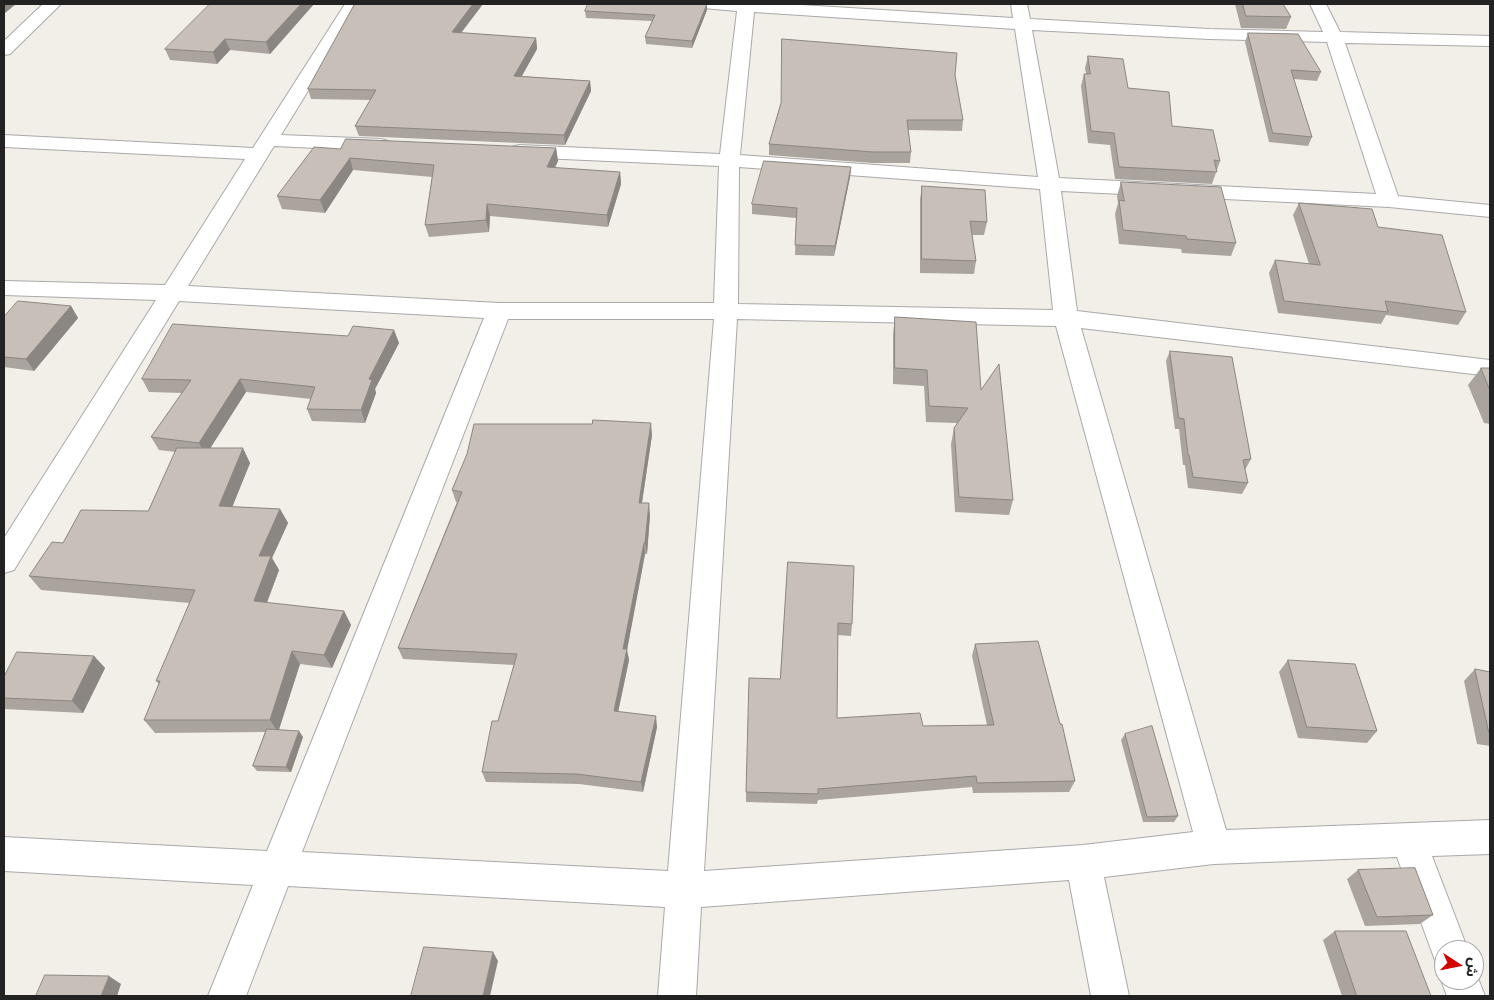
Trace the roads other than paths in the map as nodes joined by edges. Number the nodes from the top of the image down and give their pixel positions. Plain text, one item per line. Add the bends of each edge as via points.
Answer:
1 (53, 4) edge
2 (353, 4) edge
3 (709, 4) edge
4 (1318, 4) edge
5 (746, 5) edge
6 (1021, 14) edge
7 (1334, 38) junction
8 (1490, 41) edge
9 (4, 50) edge
10 (4, 141) edge
11 (405, 146) edge
12 (263, 147) junction
13 (503, 150) edge
14 (729, 160) junction
15 (1050, 184) junction
16 (1389, 201) junction
17 (1490, 210) edge
18 (4, 288) edge
19 (172, 293) junction
20 (498, 311) junction
21 (726, 311) junction
22 (1066, 318) junction
23 (1490, 368) edge
24 (4, 562) edge
25 (1490, 837) edge
26 (1409, 842) junction
27 (1214, 847) junction
28 (4, 854) edge
29 (1083, 862) junction
30 (277, 868) junction
31 (683, 890) junction
32 (1445, 940) edge
33 (227, 996) edge
34 (677, 996) edge
35 (1110, 996) edge

1 - 9 street
2 - 12 street
3 - 5 street
4 - 7 street
5 - 6 street
5 - 14 street
6 - 7 street via 1209,34
6 - 15 street
7 - 8 street
7 - 16 street
10 - 12 street
11 - 12 street
12 - 19 street
13 - 14 street
14 - 15 street
14 - 21 street
15 - 16 street
15 - 22 street
16 - 17 street
18 - 19 street
19 - 20 street
19 - 24 street
20 - 21 street
20 - 30 street
21 - 22 street
21 - 31 street
22 - 23 street
22 - 27 street
25 - 26 street
26 - 27 street
26 - 32 street
27 - 29 street
28 - 30 street
29 - 31 street
29 - 35 street
30 - 31 street
30 - 33 street
31 - 34 street

